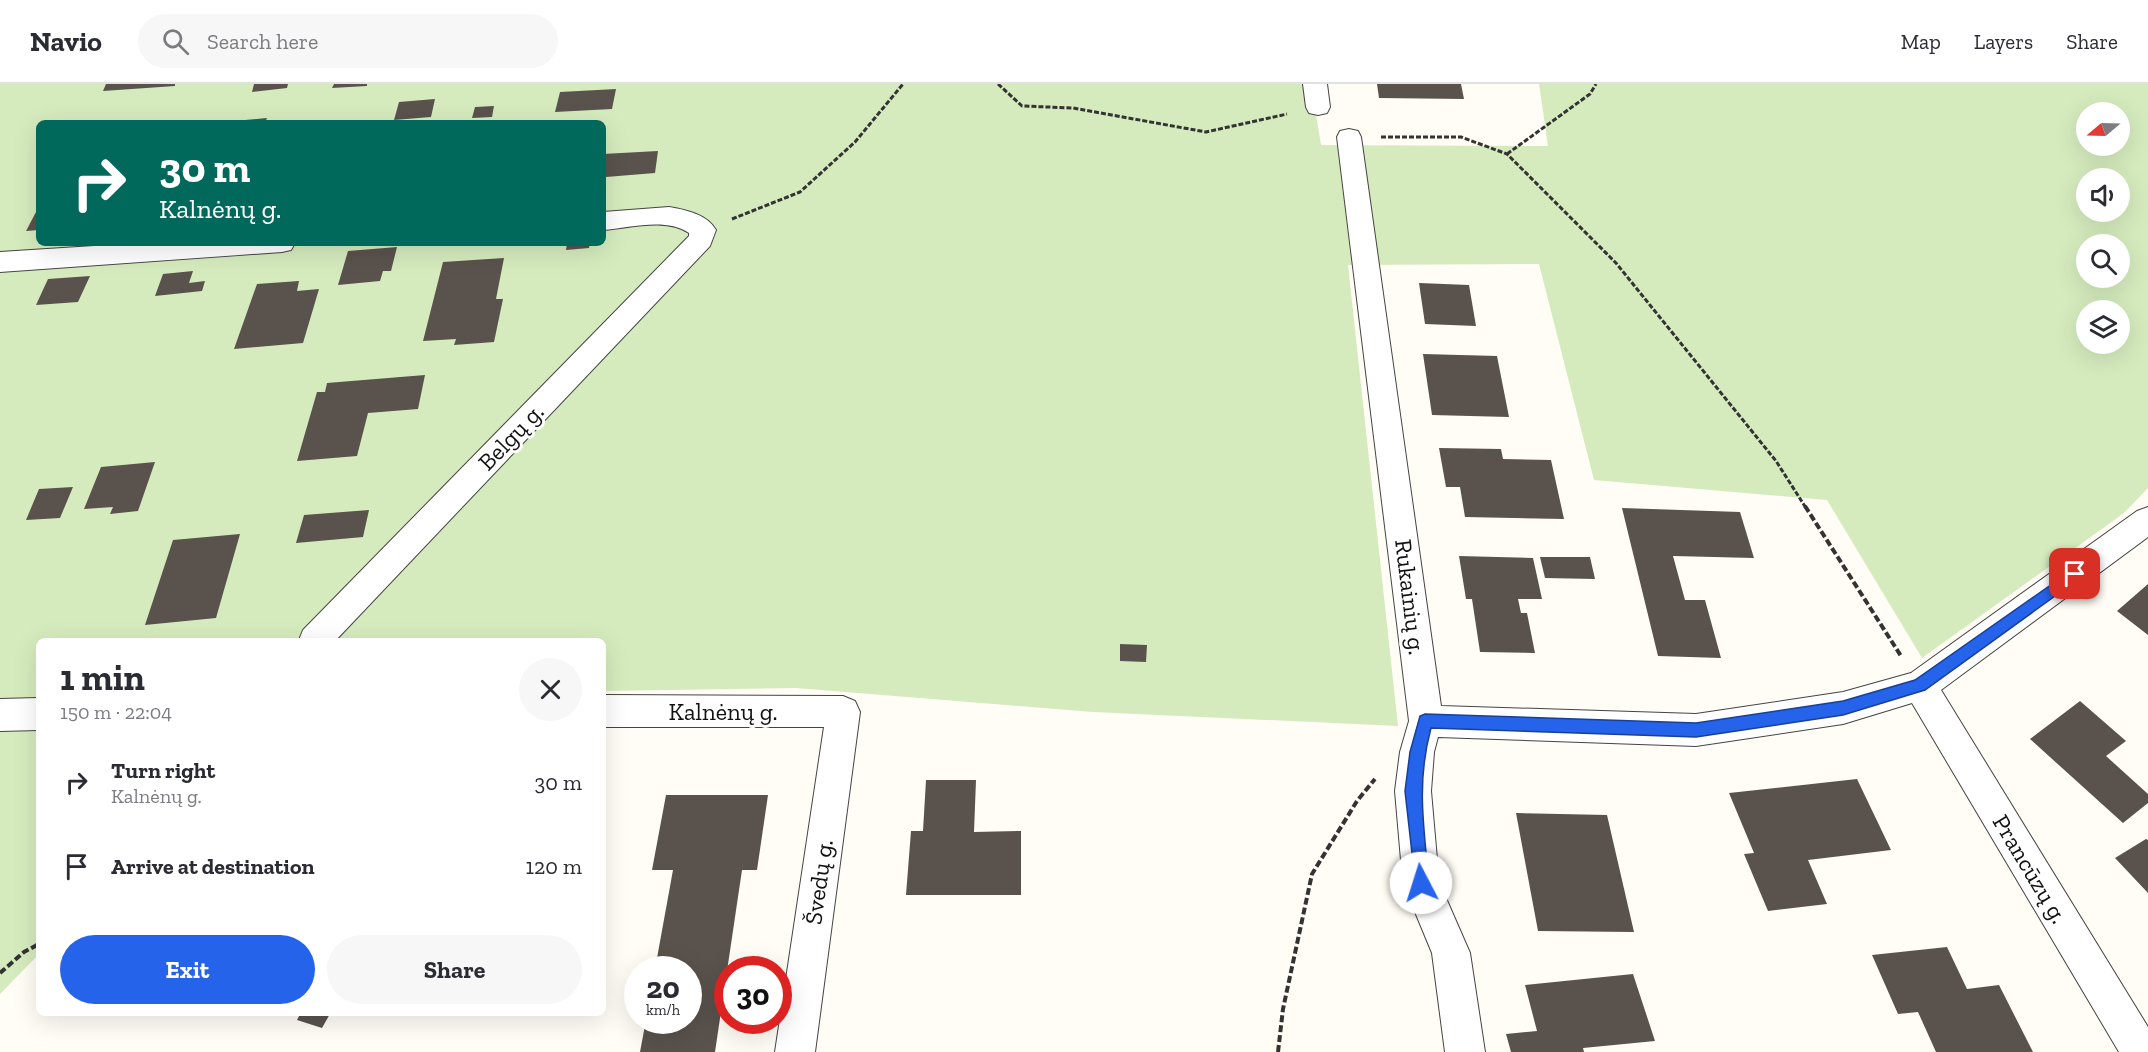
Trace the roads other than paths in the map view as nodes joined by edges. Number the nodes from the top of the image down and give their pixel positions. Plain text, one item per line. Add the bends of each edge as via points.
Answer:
1 (1349, 137) road end
2 (606, 221) edge
3 (237, 246) edge
4 (0, 262) edge
5 (2148, 520) edge
6 (317, 638) edge
7 (1920, 686) junction
8 (606, 711) edge
9 (843, 712) joint
10 (36, 714) edge
11 (0, 715) edge
12 (1425, 721) junction
13 (795, 1052) edge
14 (1465, 1052) edge
15 (2141, 1052) edge

1 - 12 street, Rukainių g.
2 - 6 street, Belgų g. via 671,216 697,223 703,230 693,248
3 - 4 street
5 - 7 street
7 - 12 street via 1843,708 1696,730
7 - 15 street, Prancūzų g.
8 - 9 street, Kalnėnų g.
9 - 13 street, Švedų g.
10 - 11 street
12 - 14 street, Rukainių g. via 1413,791 1421,883 1451,954

